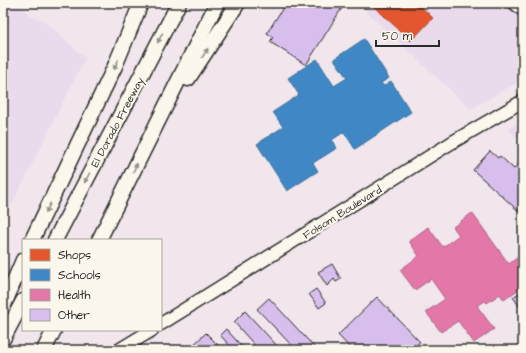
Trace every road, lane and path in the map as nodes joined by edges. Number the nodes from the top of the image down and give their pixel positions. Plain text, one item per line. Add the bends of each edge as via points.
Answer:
1 (142, 3) edge
2 (179, 3) edge
3 (217, 3) edge
4 (238, 3) edge
5 (512, 3) edge
6 (523, 12) edge
7 (523, 101) edge
8 (153, 133) junction
9 (32, 239) edge
10 (56, 239) edge
11 (100, 239) edge
12 (22, 262) edge
13 (22, 303) edge
14 (3, 307) edge
15 (162, 323) edge
16 (54, 331) edge
17 (150, 331) edge
18 (3, 339) edge
19 (44, 350) edge
20 (119, 350) edge

1 -> 9 highway via 115,66
2 -> 10 highway, El Dorado Freeway
3 - 8 highway
8 -> 4 highway
5 - 6 street
7 - 15 main road, Folsom Boulevard via 451,143
11 -> 8 highway
12 - 14 highway
13 - 18 highway
16 - 19 highway
17 - 20 main road

